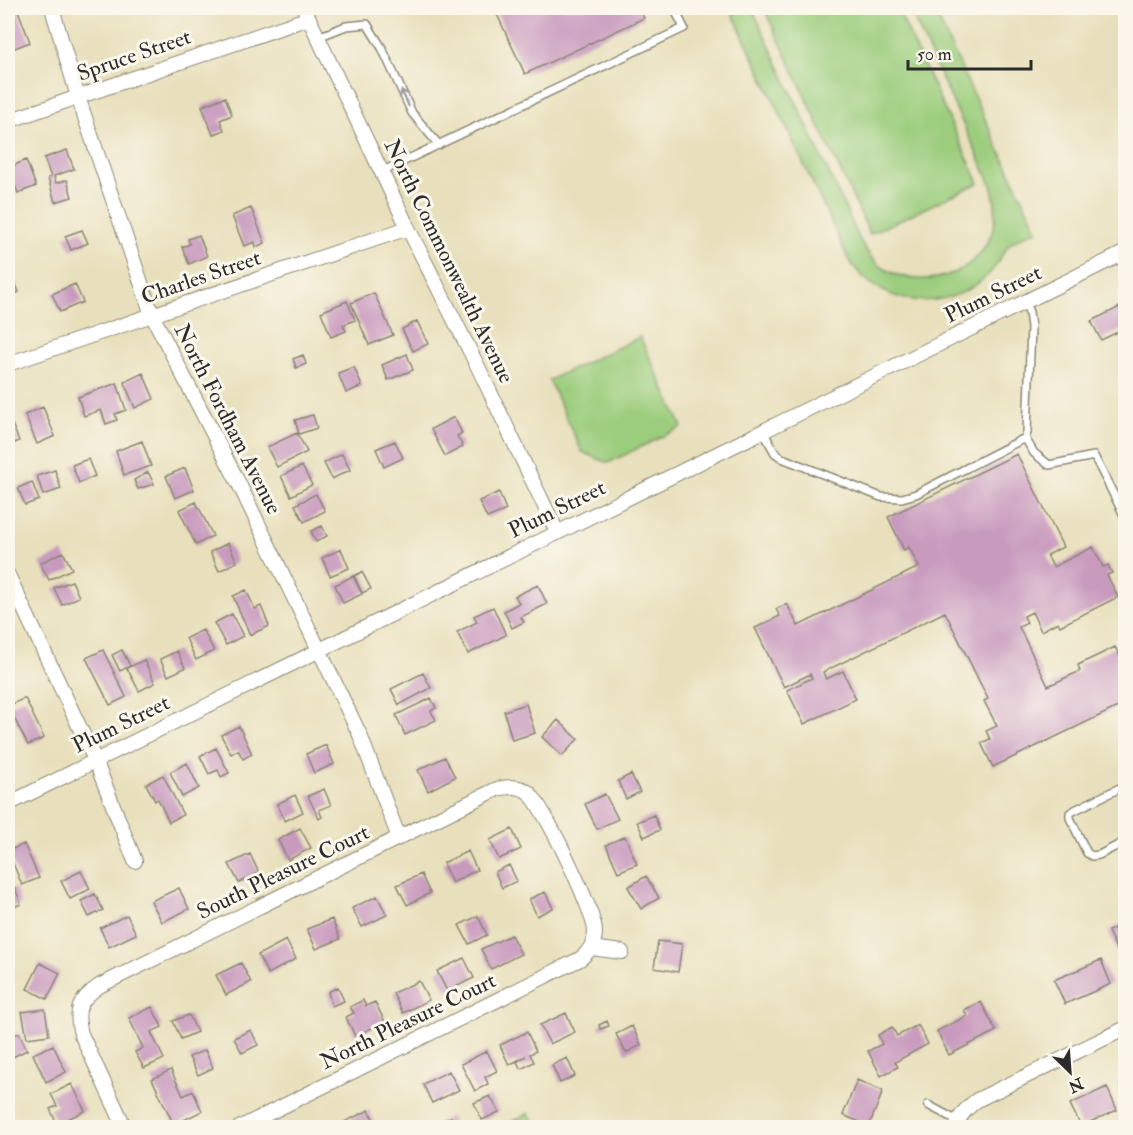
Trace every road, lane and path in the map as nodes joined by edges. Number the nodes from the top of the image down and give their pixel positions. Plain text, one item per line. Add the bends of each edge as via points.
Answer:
1 (52, 8) edge
2 (674, 8) edge
3 (306, 13) edge
4 (318, 37) junction
5 (78, 97) junction
6 (8, 121) edge
7 (439, 145) junction
8 (381, 172) junction
9 (408, 228) junction
10 (1125, 252) edge
11 (1025, 302) junction
12 (152, 315) junction
13 (8, 364) edge
14 (763, 431) junction
15 (1025, 438) junction
16 (1125, 519) edge
17 (557, 532) junction
18 (8, 575) edge
19 (319, 650) junction
20 (95, 760) junction
21 (1123, 786) edge
22 (1125, 796) edge
23 (8, 804) edge
24 (399, 838) junction
25 (1125, 841) edge
26 (135, 861) dead end
27 (591, 948) junction
28 (622, 952) dead end
29 (1125, 1028) edge
30 (928, 1105) dead end
31 (957, 1124) edge
32 (125, 1128) edge
33 (239, 1128) edge

1 - 5 street, North Fordham Avenue
2 - 7 lane via 684,28
3 - 4 street, North Commonwealth Avenue
3 - 5 street, Spruce Street
7 -> 4 lane via 412,113 368,24 346,26
4 - 8 street, North Commonwealth Avenue
5 - 6 street, Spruce Street
5 - 12 street, North Fordham Avenue
7 - 8 lane
8 - 9 street, North Commonwealth Avenue
9 - 12 street, Charles Street
9 - 17 street, North Commonwealth Avenue
10 - 11 street, Plum Street
11 - 14 street, Plum Street
11 - 15 lane via 1031,327
12 - 13 street, Charles Street
12 - 19 street, North Fordham Avenue
14 - 15 lane via 782,458 881,497 902,498
14 - 17 street, Plum Street
15 - 16 lane via 1049,465 1094,456
17 - 19 street, Plum Street
18 - 20 street
19 - 20 street, Plum Street
19 - 24 street, North Fordham Avenue via 360,735
20 - 23 street, Plum Street
20 - 26 street
21 - 22 lane
21 - 25 lane via 1070,813 1070,818 1092,856
24 - 27 street, South Pleasure Court via 497,789 506,787 529,793 590,910 595,934
24 - 32 street, South Pleasure Court via 87,995 77,1020 81,1035
27 - 28 street
27 - 33 street, North Pleasure Court via 580,959
29 - 31 street via 977,1100 966,1108
30 - 31 lane

